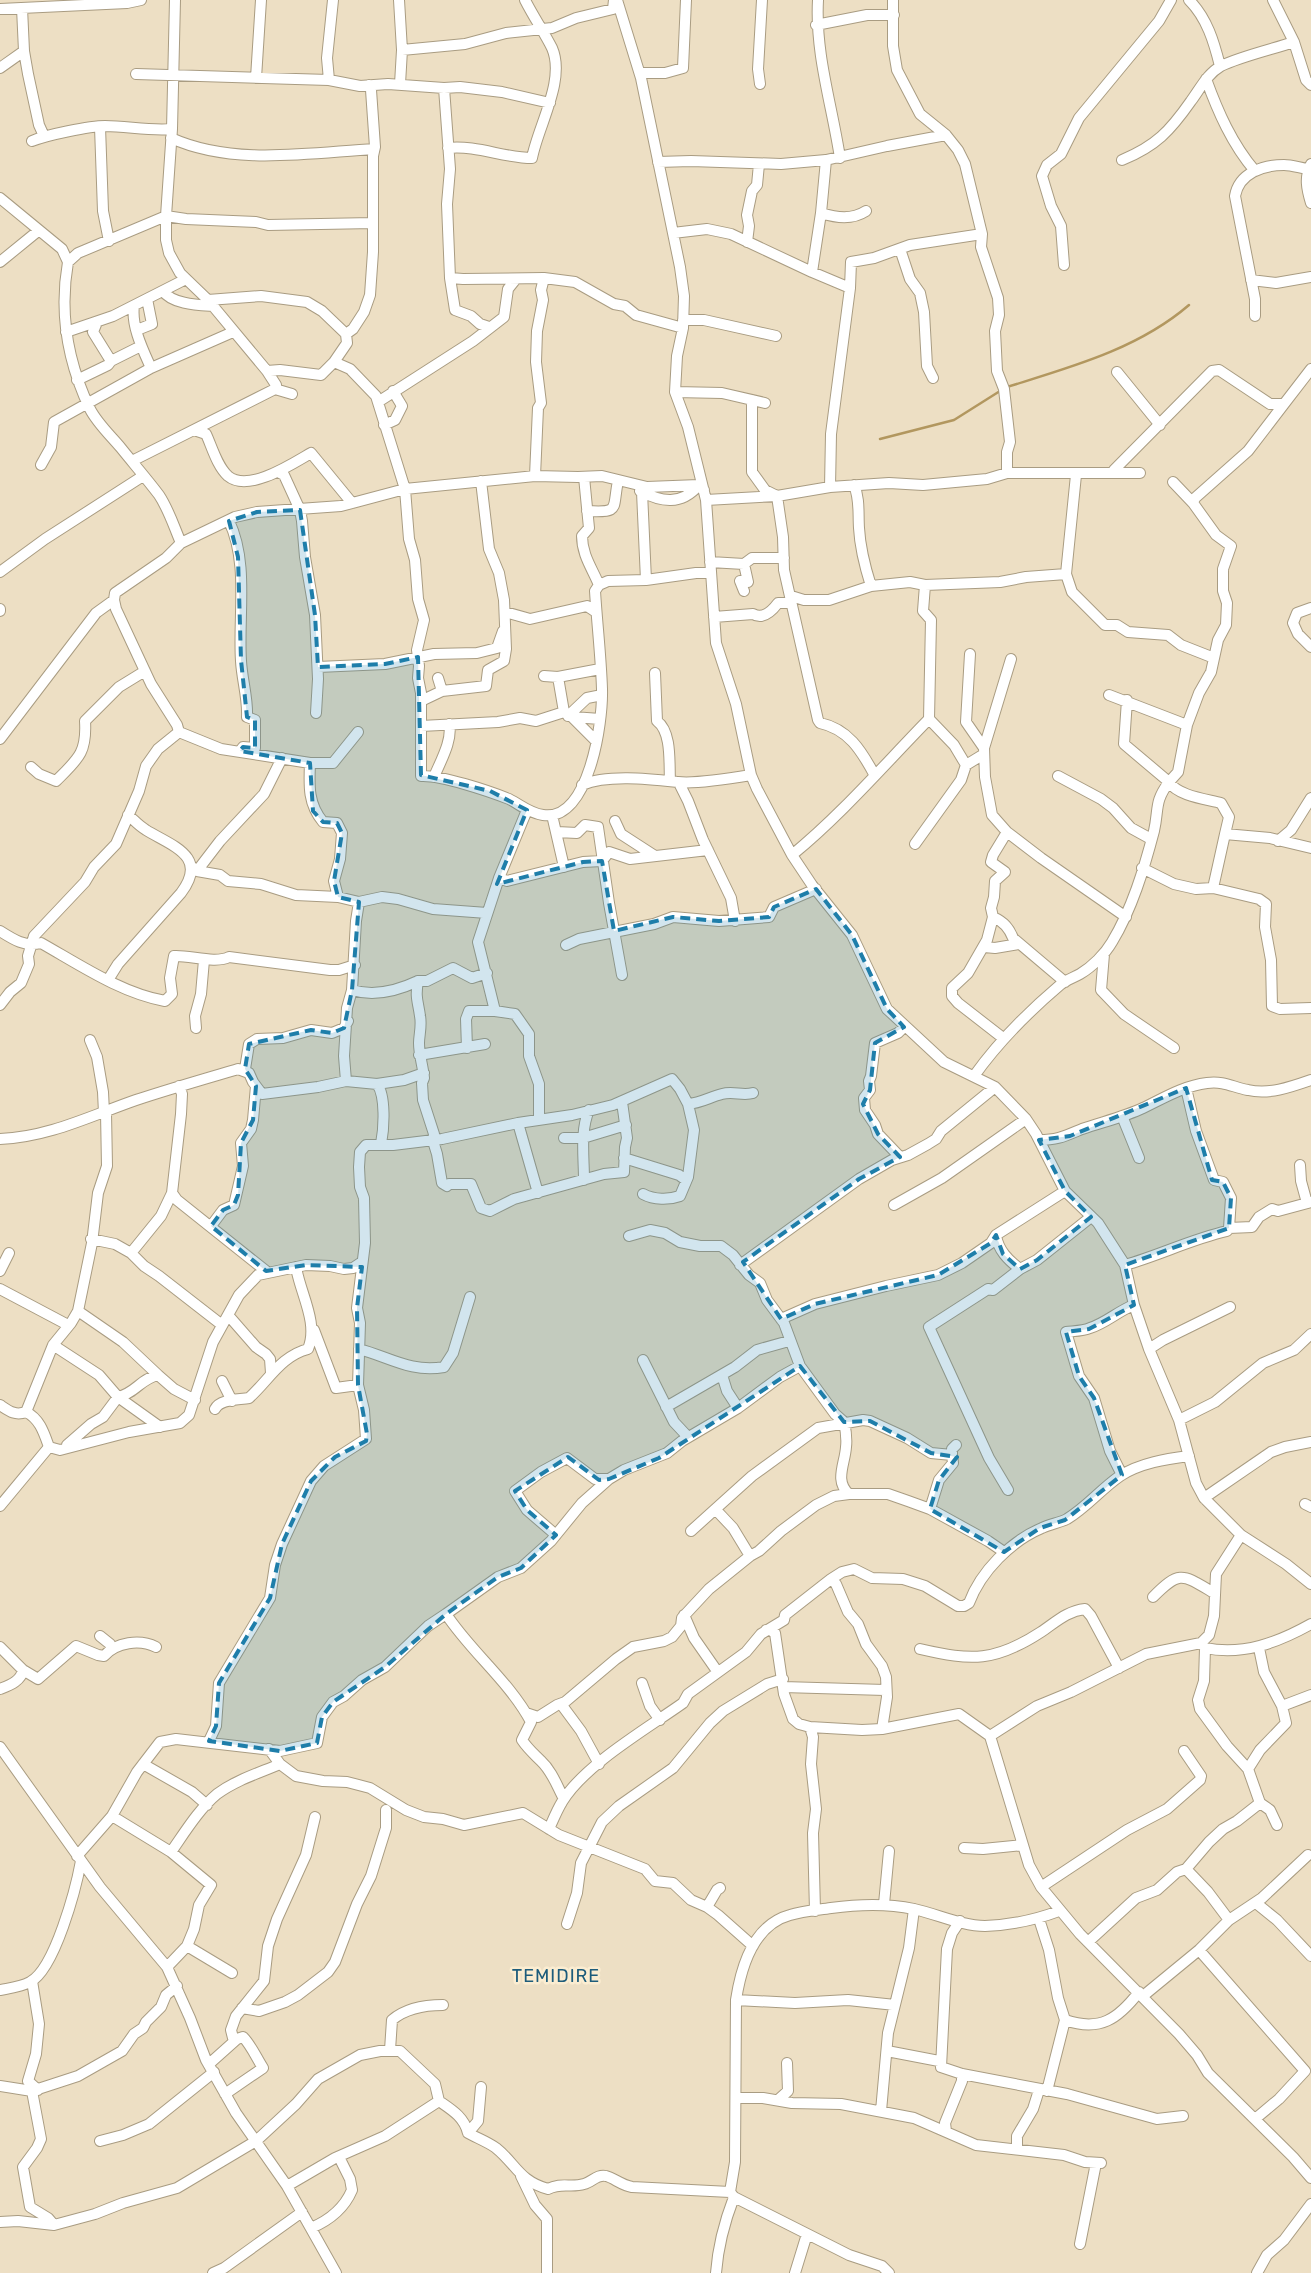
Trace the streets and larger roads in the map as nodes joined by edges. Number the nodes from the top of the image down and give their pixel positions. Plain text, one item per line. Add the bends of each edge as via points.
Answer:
1 (141, 0) edge
2 (175, 0) edge
3 (261, 0) edge
4 (333, 0) edge
5 (399, 0) edge
6 (525, 0) edge
7 (615, 0) edge
8 (686, 0) edge
9 (762, 0) edge
10 (818, 0) edge
11 (893, 0) edge
12 (1171, 0) edge
13 (1189, 0) edge
14 (1274, 0) edge
15 (71, 2) edge
16 (48, 3) edge
17 (22, 8) junction
18 (0, 9) edge
19 (894, 15) junction
20 (816, 25) junction
21 (540, 28) junction
22 (1294, 42) junction
23 (402, 50) junction
24 (24, 51) junction
25 (1220, 66) junction
26 (0, 68) edge
27 (136, 74) dead end
28 (173, 76) junction
29 (256, 78) junction
30 (641, 78) junction
31 (1206, 79) junction
32 (329, 80) junction
33 (400, 84) junction
34 (760, 84) dead end
35 (369, 85) junction
36 (1311, 85) edge
37 (444, 88) junction
38 (550, 103) junction
39 (100, 127) junction
40 (171, 134) junction
41 (946, 135) junction
42 (44, 136) junction
43 (32, 142) dead end
44 (448, 148) junction
45 (374, 150) junction
46 (840, 158) junction
47 (826, 160) junction
48 (1122, 160) dead end
49 (658, 162) junction
50 (759, 164) junction
51 (1310, 166) edge
52 (1255, 171) junction
53 (0, 198) edge
54 (1311, 203) edge
55 (866, 211) dead end
56 (821, 213) junction
57 (166, 216) junction
58 (373, 223) junction
59 (38, 231) junction
60 (673, 232) junction
61 (982, 234) junction
62 (109, 241) junction
63 (748, 242) junction
64 (900, 249) junction
65 (0, 262) edge
66 (68, 262) junction
67 (1064, 264) dead end
68 (812, 272) junction
69 (1311, 277) edge
70 (450, 278) junction
71 (544, 278) junction
72 (186, 279) junction
73 (516, 279) junction
74 (1251, 280) junction
75 (850, 288) junction
76 (163, 291) junction
77 (147, 299) junction
78 (210, 303) junction
79 (134, 306) junction
80 (1255, 316) dead end
81 (97, 322) junction
82 (683, 324) junction
83 (489, 327) junction
84 (137, 330) junction
85 (66, 332) junction
86 (233, 332) junction
87 (346, 334) junction
88 (776, 336) dead end
89 (141, 346) junction
90 (111, 361) junction
91 (334, 362) junction
92 (151, 368) junction
93 (1311, 369) edge
94 (267, 371) junction
95 (1117, 372) dead end
96 (933, 378) dead end
97 (77, 380) junction
98 (275, 389) junction
99 (393, 391) junction
100 (675, 392) junction
101 (292, 394) dead end
102 (752, 400) junction
103 (378, 402) junction
104 (765, 403) dead end
105 (89, 404) junction
106 (1284, 404) junction
107 (1160, 424) junction
108 (384, 425) junction
109 (194, 430) junction
110 (132, 461) junction
111 (41, 465) dead end
112 (1114, 470) dead end
113 (278, 472) junction
114 (1007, 473) junction
115 (1140, 473) dead end
116 (1076, 475) junction
117 (143, 476) junction
118 (535, 476) junction
119 (584, 477) junction
120 (481, 481) junction
121 (620, 481) junction
122 (1173, 482) dead end
123 (854, 485) junction
124 (830, 487) junction
125 (405, 489) junction
126 (642, 492) junction
127 (703, 492) junction
128 (777, 496) junction
129 (352, 503) junction
130 (1193, 503) junction
131 (300, 510) junction
132 (587, 512) junction
133 (229, 520) junction
134 (181, 543) junction
135 (784, 558) junction
136 (744, 564) junction
137 (711, 567) junction
138 (0, 572) edge
139 (1066, 574) junction
140 (646, 580) junction
141 (925, 585) junction
142 (599, 586) junction
143 (871, 586) junction
144 (744, 591) dead end
145 (114, 600) junction
146 (790, 600) junction
147 (1311, 608) edge
148 (505, 612) junction
149 (596, 612) junction
150 (714, 617) junction
151 (505, 624) junction
152 (1311, 647) edge
153 (970, 654) dead end
154 (418, 657) junction
155 (1214, 658) junction
156 (1011, 659) dead end
157 (318, 667) junction
158 (600, 669) junction
159 (145, 671) junction
160 (655, 673) dead end
161 (544, 676) dead end
162 (558, 677) junction
163 (438, 678) dead end
164 (442, 691) junction
165 (602, 695) junction
166 (1110, 695) dead end
167 (1127, 700) junction
168 (420, 702) junction
169 (316, 713) dead end
170 (568, 715) junction
171 (600, 719) junction
172 (929, 719) junction
173 (449, 724) junction
174 (1187, 724) junction
175 (421, 726) junction
176 (179, 732) junction
177 (358, 732) dead end
178 (0, 739) edge
179 (596, 741) junction
180 (240, 751) junction
181 (984, 751) junction
182 (282, 758) junction
183 (310, 763) junction
184 (966, 765) junction
185 (31, 768) dead end
186 (874, 774) junction
187 (751, 775) junction
188 (1058, 776) dead end
189 (434, 777) junction
190 (588, 780) junction
191 (674, 782) junction
192 (1169, 782) junction
193 (1311, 798) edge
194 (527, 810) junction
195 (128, 814) junction
196 (552, 816) junction
197 (615, 821) dead end
198 (557, 832) junction
199 (1007, 832) junction
200 (1225, 834) junction
201 (1151, 839) junction
202 (1278, 841) junction
203 (915, 844) dead end
204 (1311, 848) edge
205 (708, 850) junction
206 (792, 855) junction
207 (656, 856) junction
208 (602, 861) junction
209 (564, 866) junction
210 (1142, 868) junction
211 (194, 869) junction
212 (499, 878) junction
213 (1213, 888) junction
214 (816, 889) junction
215 (338, 897) junction
216 (359, 902) junction
217 (487, 913) junction
218 (1126, 916) junction
219 (994, 917) junction
220 (736, 921) junction
221 (0, 931) edge
222 (614, 931) junction
223 (1019, 944) junction
224 (566, 945) dead end
225 (31, 946) junction
226 (984, 947) junction
227 (1104, 954) junction
228 (204, 960) junction
229 (355, 965) junction
230 (487, 973) junction
231 (622, 975) dead end
232 (108, 980) junction
233 (418, 981) junction
234 (1065, 982) junction
235 (352, 990) junction
236 (0, 1005) edge
237 (1311, 1008) edge
238 (495, 1011) junction
239 (348, 1021) junction
240 (904, 1027) junction
241 (196, 1028) dead end
242 (1003, 1038) junction
243 (90, 1040) dead end
244 (485, 1044) dead end
245 (467, 1048) junction
246 (1174, 1048) dead end
247 (419, 1055) junction
248 (245, 1070) junction
249 (424, 1073) junction
250 (974, 1076) junction
251 (1311, 1080) edge
252 (346, 1081) junction
253 (377, 1084) junction
254 (179, 1086) junction
255 (256, 1086) junction
256 (995, 1087) junction
257 (1186, 1088) junction
258 (753, 1093) dead end
259 (622, 1102) junction
260 (688, 1104) junction
261 (589, 1110) junction
262 (105, 1113) junction
263 (1122, 1116) junction
264 (1026, 1119) junction
265 (539, 1120) junction
266 (518, 1123) junction
267 (626, 1125) junction
268 (564, 1138) dead end
269 (583, 1138) junction
270 (0, 1139) edge
271 (1038, 1140) junction
272 (432, 1141) junction
273 (381, 1144) junction
274 (900, 1157) junction
275 (624, 1158) junction
276 (1139, 1158) dead end
277 (1300, 1165) dead end
278 (584, 1180) junction
279 (686, 1180) junction
280 (1065, 1191) junction
281 (172, 1193) junction
282 (538, 1193) junction
283 (643, 1194) dead end
284 (1309, 1203) edge
285 (894, 1205) dead end
286 (1091, 1217) junction
287 (211, 1226) junction
288 (1229, 1228) junction
289 (996, 1235) junction
290 (629, 1236) dead end
291 (91, 1239) junction
292 (9, 1253) dead end
293 (131, 1253) junction
294 (362, 1262) junction
295 (740, 1265) junction
296 (1125, 1265) junction
297 (296, 1267) junction
298 (1020, 1269) junction
299 (0, 1271) edge
300 (266, 1272) junction
301 (0, 1289) edge
302 (470, 1297) dead end
303 (1134, 1305) junction
304 (1230, 1308) dead end
305 (78, 1311) junction
306 (228, 1315) junction
307 (781, 1319) junction
308 (68, 1325) junction
309 (222, 1325) junction
310 (313, 1327) junction
311 (1311, 1334) edge
312 (790, 1342) junction
313 (53, 1345) junction
314 (359, 1349) junction
315 (1149, 1350) junction
316 (643, 1360) dead end
317 (800, 1366) junction
318 (271, 1373) junction
319 (158, 1375) junction
320 (722, 1375) junction
321 (222, 1381) dead end
322 (358, 1385) junction
323 (118, 1397) junction
324 (195, 1400) junction
325 (232, 1401) junction
326 (0, 1405) edge
327 (666, 1407) junction
328 (738, 1408) junction
329 (215, 1409) dead end
330 (26, 1412) junction
331 (1180, 1420) junction
332 (844, 1422) junction
333 (160, 1427) junction
334 (688, 1437) junction
335 (1311, 1442) edge
336 (49, 1447) junction
337 (60, 1450) junction
338 (1189, 1456) junction
339 (1122, 1475) junction
340 (609, 1480) junction
341 (1008, 1490) dead end
342 (848, 1494) junction
343 (1204, 1498) junction
344 (0, 1506) edge
345 (930, 1509) junction
346 (716, 1510) junction
347 (691, 1531) dead end
348 (1241, 1535) junction
349 (556, 1536) junction
350 (1004, 1552) junction
351 (750, 1556) junction
352 (831, 1579) junction
353 (1310, 1582) edge
354 (1214, 1593) junction
355 (1153, 1597) dead end
356 (446, 1614) junction
357 (684, 1615) junction
358 (784, 1620) junction
359 (1311, 1624) edge
360 (766, 1630) junction
361 (100, 1636) dead end
362 (777, 1642) junction
363 (1203, 1645) junction
364 (156, 1647) dead end
365 (0, 1648) edge
366 (112, 1648) junction
367 (1259, 1648) junction
368 (920, 1649) dead end
369 (1119, 1668) junction
370 (23, 1670) junction
371 (717, 1671) junction
372 (642, 1683) dead end
373 (783, 1683) junction
374 (0, 1689) edge
375 (885, 1690) junction
376 (1311, 1695) edge
377 (561, 1704) junction
378 (1282, 1706) junction
379 (526, 1712) junction
380 (660, 1720) junction
381 (810, 1727) junction
382 (882, 1728) junction
383 (990, 1736) junction
384 (209, 1741) junction
385 (0, 1747) edge
386 (269, 1749) junction
387 (1184, 1751) dead end
388 (143, 1764) junction
389 (280, 1764) junction
390 (599, 1764) junction
391 (1248, 1769) junction
392 (564, 1800) junction
393 (1260, 1803) junction
394 (207, 1805) junction
395 (386, 1810) dead end
396 (112, 1816) junction
397 (315, 1817) dead end
398 (1277, 1825) dead end
399 (549, 1829) junction
400 (589, 1846) junction
401 (1023, 1846) junction
402 (964, 1848) dead end
403 (889, 1851) dead end
404 (171, 1852) junction
405 (1310, 1854) edge
406 (79, 1858) junction
407 (1186, 1870) junction
408 (1041, 1887) junction
409 (720, 1888) dead end
410 (1256, 1903) junction
411 (884, 1904) junction
412 (707, 1907) junction
413 (914, 1909) junction
414 (815, 1911) junction
415 (1059, 1911) junction
416 (1039, 1919) junction
417 (960, 1920) junction
418 (1229, 1920) junction
419 (567, 1924) dead end
420 (1088, 1942) junction
421 (187, 1946) junction
422 (752, 1946) junction
423 (1199, 1950) junction
424 (1311, 1956) edge
425 (167, 1967) junction
426 (232, 1972) dead end
427 (32, 1981) junction
428 (177, 1986) junction
429 (0, 1990) edge
430 (1141, 1994) junction
431 (736, 2000) junction
432 (442, 2005) dead end
433 (895, 2005) junction
434 (242, 2008) junction
435 (1065, 2020) junction
436 (237, 2039) junction
437 (390, 2050) junction
438 (886, 2051) junction
439 (940, 2061) junction
440 (787, 2063) dead end
441 (1308, 2066) edge
442 (211, 2068) junction
443 (962, 2074) junction
444 (0, 2086) edge
445 (481, 2087) dead end
446 (1043, 2090) junction
447 (35, 2091) junction
448 (225, 2094) junction
449 (736, 2098) junction
450 (778, 2100) junction
451 (439, 2101) junction
452 (881, 2111) junction
453 (1184, 2116) dead end
454 (1254, 2119) junction
455 (946, 2131) junction
456 (468, 2133) junction
457 (100, 2141) dead end
458 (256, 2141) junction
459 (1017, 2149) junction
460 (339, 2157) junction
461 (521, 2176) junction
462 (1311, 2178) edge
463 (287, 2186) junction
464 (732, 2195) junction
465 (1311, 2204) edge
466 (302, 2212) junction
467 (0, 2222) edge
468 (54, 2225) junction
469 (311, 2228) junction
470 (807, 2234) junction
471 (1080, 2244) dead end
472 (226, 2270) edge
473 (213, 2273) edge
474 (336, 2273) edge
475 (547, 2273) edge
476 (716, 2273) edge
477 (795, 2273) edge
478 (889, 2273) edge
479 (1258, 2273) edge

1 - 15 street via 127,3
2 - 28 street
3 - 29 street
4 - 32 street via 327,58
5 - 23 street
6 - 21 street
7 - 21 street via 613,9 552,28
7 - 30 street
8 - 30 street via 682,68 665,73 642,73
9 - 34 street
10 - 20 street
11 - 19 street
12 - 67 street via 1159,21 1079,118 1060,154 1047,164 1042,176 1061,226
13 - 25 street via 1198,9 1212,37
14 - 22 street
15 - 16 street
16 - 17 street
17 - 18 street
17 - 24 street
19 - 20 street via 867,15
19 - 41 street via 893,46 902,82 920,114
20 - 46 street
21 - 23 street via 465,44
21 - 38 street via 555,60
22 - 25 street
22 - 36 street via 1306,80
23 - 33 street
24 - 26 street
24 - 42 street
25 - 31 street
27 - 28 street
28 - 29 street
28 - 40 street
29 - 32 street
30 - 49 street
31 - 48 street via 1161,138 1145,150
31 - 52 street via 1226,128
32 - 35 street
33 - 35 street
33 - 37 street
35 - 45 street
37 - 38 street via 460,86
37 - 44 street
38 - 44 street via 532,158
39 - 40 street
39 - 42 street
39 - 62 street via 103,211
40 - 45 street via 223,153 260,156
40 - 57 street
41 - 46 street
41 - 61 street via 965,164
42 - 43 street
44 - 70 street
45 - 58 street
46 - 47 street
47 - 50 street
47 - 56 street
49 - 50 street via 691,160
49 - 60 street
50 - 63 street via 757,185 752,191 747,215
51 - 52 street via 1286,164
51 - 54 street via 1307,189
52 - 74 street via 1242,178 1235,196
53 - 59 street
55 - 56 street via 858,216 845,217
56 - 68 street
57 - 58 street via 268,224
57 - 62 street
57 - 72 street via 169,253
58 - 87 street via 370,294 364,312
59 - 65 street
59 - 66 street via 62,249
60 - 63 street via 707,228
60 - 82 street via 683,286
61 - 64 street
61 - 114 street via 981,248 998,298 995,332 997,371 1004,389 1010,442
62 - 66 street via 78,252
63 - 68 street
64 - 75 street via 851,262
64 - 96 street via 910,279 920,293 926,366
66 - 85 street
68 - 75 street
69 - 74 street via 1276,283
70 - 73 street
70 - 83 street via 455,310
71 - 73 street
71 - 82 street via 575,282 614,304 625,306 636,315
71 - 118 street via 536,348 542,403 538,408
72 - 76 street
72 - 78 street
73 - 83 street via 508,289 504,317
74 - 80 street
75 - 124 street via 831,434
76 - 77 street
76 - 78 street via 166,296 192,305
77 - 79 street
77 - 84 street via 152,324
78 - 86 street
78 - 87 street via 261,296 307,302 322,311
79 - 81 street
79 - 84 street
81 - 85 street
81 - 90 street via 93,332
82 - 88 street via 704,320
82 - 100 street
83 - 99 street via 473,341
84 - 89 street
85 - 97 street
86 - 92 street
86 - 94 street
87 - 91 street via 347,343
89 - 90 street
89 - 92 street
90 - 97 street via 108,366
91 - 94 street via 322,374
91 - 103 street via 350,370
92 - 105 street
93 - 106 street
94 - 98 street via 276,385
95 - 107 street
97 - 105 street
98 - 101 street
98 - 109 street
99 - 103 street
99 - 108 street via 402,406 400,414
100 - 102 street via 722,393
100 - 127 street via 688,427
102 - 104 street
102 - 128 street via 752,472 766,490
103 - 108 street
105 - 110 street
105 - 111 street via 54,422 51,447
106 - 107 street via 1270,404 1219,370 1212,371
106 - 130 street via 1248,451
107 - 112 street
108 - 125 street
109 - 110 street
109 - 113 street via 206,434 227,475 236,481 258,480
110 - 117 street
113 - 129 street via 311,453
113 - 131 street via 284,475
114 - 116 street
114 - 123 street via 987,479 923,485
115 - 116 street
116 - 139 street
117 - 134 street via 159,495
117 - 138 street via 44,539
118 - 119 street
118 - 120 street
119 - 121 street via 602,476
119 - 132 street
120 - 125 street
120 - 148 street via 489,549 499,573
121 - 126 street
121 - 127 street via 647,488
121 - 132 street via 612,510
122 - 130 street
123 - 124 street
123 - 143 street via 858,494 862,552
124 - 128 street
125 - 129 street
125 - 154 street via 409,539 424,620
126 - 127 street via 663,500
126 - 140 street
127 - 128 street
127 - 137 street
128 - 135 street
129 - 131 street
130 - 155 street via 1216,535 1230,546 1223,569 1226,625
131 - 133 street via 257,512
131 - 157 street via 315,615
132 - 142 street via 589,528 582,536 582,544 585,560
133 - 134 street
133 - 180 street via 238,557 241,660 244,694 248,700 247,717 256,720 255,748 243,747
134 - 145 street via 166,558 115,593
135 - 136 street via 752,558
135 - 146 street
136 - 137 street
136 - 144 street via 748,582 740,581
137 - 140 street via 696,573
137 - 150 street
139 - 141 street via 1000,582
139 - 155 street via 1072,592 1105,625 1117,625 1128,632 1168,635 1181,645
140 - 142 street via 608,581
141 - 143 street via 910,582
141 - 172 street via 923,610 931,620
142 - 149 street via 595,590
143 - 146 street via 829,600
145 - 159 street
145 - 178 street via 96,613
146 - 150 street via 778,603 763,616
146 - 186 street via 818,720 850,737
147 - 152 street via 1297,613 1293,623 1298,634
148 - 149 street via 530,619 587,606
148 - 151 street
149 - 158 street
150 - 187 street via 716,643 736,704
151 - 154 street via 496,648 477,653
151 - 164 street via 504,661 488,670 487,685
153 - 181 street via 966,722
154 - 157 street via 385,664
154 - 168 street
155 - 174 street via 1211,672
156 - 181 street
157 - 169 street
158 - 162 street
158 - 165 street
159 - 176 street
159 - 185 street via 119,687 85,721 86,740 79,756 56,781
160 - 191 street via 657,720 667,738
161 - 162 street
162 - 170 street
163 - 164 street
164 - 168 street
165 - 170 street via 587,698
165 - 171 street
166 - 167 street
167 - 174 street
167 - 192 street via 1124,744
168 - 175 street
170 - 171 street
170 - 173 street via 536,721 520,718
170 - 179 street
171 - 179 street
172 - 184 street via 954,745
172 - 186 street
173 - 175 street
173 - 189 street via 451,730 447,745
174 - 192 street via 1178,772
175 - 189 street via 421,776
176 - 180 street via 221,749
176 - 195 street via 158,748 146,766 140,790
177 - 183 street via 333,763
179 - 190 street
180 - 182 street
181 - 184 street
181 - 199 street via 992,816
182 - 183 street
182 - 211 street via 264,794
183 - 215 street via 314,811 323,822 337,824 342,833 334,881
184 - 203 street via 961,780
186 - 206 street via 863,789
187 - 191 street
187 - 206 street
188 - 201 street via 1100,799 1131,828
189 - 194 street via 490,791
190 - 191 street
190 - 196 street via 574,802
191 - 205 street via 684,792
192 - 200 street via 1193,795 1222,803 1229,817
192 - 201 street via 1157,805
193 - 202 street via 1291,830
194 - 196 street
194 - 212 street
195 - 211 street via 144,828 185,853
195 - 225 street via 116,844 34,936
196 - 198 street
197 - 207 street via 620,834
198 - 208 street via 577,833 585,825 598,827
198 - 209 street
199 - 218 street
199 - 219 street via 991,862 1005,872 995,881 991,908
200 - 202 street
200 - 213 street
201 - 210 street
202 - 204 street
205 - 207 street
205 - 220 street via 732,898
206 - 214 street
207 - 208 street via 630,859 609,852
208 - 209 street
208 - 222 street
209 - 212 street via 507,881
210 - 213 street via 1174,884 1196,889
210 - 218 street
211 - 215 street via 220,875 228,881 261,884 296,895
211 - 232 street via 190,882 118,964
212 - 217 street
213 - 237 street via 1259,899 1266,904 1272,1006 1280,1009
214 - 220 street via 774,907 769,917
214 - 240 street via 852,935 886,1009
215 - 216 street
216 - 217 street via 382,897 434,909
216 - 229 street
217 - 230 street via 478,942
218 - 227 street
219 - 223 street via 1001,920
219 - 226 street
220 - 222 street via 673,917
221 - 225 street
222 - 224 street
222 - 231 street
223 - 226 street
223 - 234 street
225 - 232 street via 41,943
225 - 236 street via 29,964 21,983
226 - 242 street via 968,973 952,988 952,996
227 - 234 street via 1082,973
227 - 246 street via 1101,990 1124,1014
228 - 229 street via 229,957 330,970
228 - 232 street via 174,956 170,978 172,994 165,1001 143,997
228 - 241 street
229 - 235 street
230 - 233 street via 472,978 453,968 427,981
230 - 238 street
233 - 235 street via 402,989 384,992 366,994
233 - 247 street
234 - 242 street via 1025,1014
235 - 239 street via 347,1008
238 - 245 street via 469,1011 466,1020
238 - 265 street via 515,1014 529,1034 529,1056 539,1084
239 - 248 street via 344,1028 332,1033 311,1030 283,1038 257,1039 249,1044
239 - 252 street via 344,1056
240 - 250 street via 944,1062
240 - 274 street via 875,1043 868,1081 870,1090 863,1104 878,1134
242 - 250 street
243 - 262 street via 97,1057
244 - 245 street
245 - 247 street
247 - 249 street
248 - 254 street via 238,1069
248 - 255 street
249 - 253 street
249 - 272 street via 423,1100 434,1134
250 - 256 street
251 - 257 street via 1283,1090 1249,1091 1224,1082
252 - 253 street
252 - 255 street via 262,1094
253 - 273 street via 382,1097 384,1129
254 - 262 street
254 - 281 street via 181,1114
255 - 287 street via 251,1129 241,1143 243,1166 238,1195 234,1205 223,1210
256 - 264 street
256 - 274 street via 941,1130 936,1139
257 - 263 street
257 - 288 street via 1196,1130 1214,1180 1223,1182 1231,1198
258 - 260 street via 721,1094
259 - 260 street via 672,1079
259 - 261 street
259 - 267 street
260 - 279 street via 694,1130
261 - 265 street
261 - 269 street
262 - 270 street via 30,1136
262 - 291 street via 107,1166 98,1193
263 - 271 street via 1070,1136
263 - 276 street
264 - 271 street
264 - 285 street via 942,1178
265 - 266 street
266 - 272 street
266 - 282 street
267 - 269 street
267 - 275 street
268 - 269 street
269 - 278 street
271 - 280 street
272 - 273 street
272 - 282 street via 438,1154 442,1183 447,1186 471,1184 481,1208 490,1211
273 - 294 street via 366,1145 360,1152 365,1243
274 - 295 street via 859,1179
275 - 278 street via 624,1172
275 - 279 street
277 - 284 street via 1301,1181
278 - 282 street
279 - 283 street via 680,1196 671,1199
280 - 286 street
280 - 289 street
281 - 287 street
281 - 293 street via 160,1216
284 - 288 street via 1278,1212 1272,1209 1259,1217 1252,1227
286 - 296 street
286 - 298 street via 1037,1260
287 - 300 street
288 - 296 street
289 - 298 street via 1003,1254
289 - 307 street via 991,1244 938,1275 815,1304
290 - 295 street via 650,1230 665,1233 680,1242 721,1246
291 - 293 street via 115,1244
291 - 305 street
292 - 299 street
293 - 309 street
294 - 297 street via 344,1269
294 - 314 street via 357,1308
295 - 307 street via 760,1284
296 - 303 street
297 - 300 street
297 - 310 street
298 - 341 street via 993,1290 979,1294 929,1326 989,1458
300 - 306 street via 245,1287
301 - 308 street
302 - 314 street via 453,1353 444,1367 419,1368 398,1364
303 - 315 street
303 - 339 street via 1089,1329 1066,1332 1079,1376 1094,1398 1110,1451
304 - 315 street
305 - 308 street
305 - 319 street via 123,1342
306 - 309 street
306 - 318 street via 270,1359
307 - 312 street
308 - 313 street
309 - 324 street via 213,1342
310 - 318 street via 308,1349 296,1352
310 - 322 street via 336,1388
311 - 331 street via 1294,1350 1263,1363 1215,1402
312 - 317 street
312 - 320 street via 757,1350
313 - 323 street via 99,1375
313 - 330 street
314 - 322 street
315 - 331 street
316 - 327 street
317 - 328 street
317 - 332 street
318 - 325 street via 249,1398
319 - 323 street via 146,1377 126,1395
319 - 324 street via 174,1389
320 - 327 street
320 - 328 street
321 - 325 street
322 - 384 street via 366,1439 324,1466 311,1481 282,1544 268,1601 218,1683 216,1726
323 - 333 street
323 - 337 street via 103,1417
324 - 333 street via 189,1415 180,1423
325 - 329 street via 217,1405
326 - 330 street via 11,1412
327 - 334 street
328 - 334 street
330 - 336 street via 41,1426
331 - 338 street
332 - 342 street via 846,1450 840,1482
332 - 345 street via 870,1421 931,1453 954,1450 953,1463 939,1480
332 - 346 street via 810,1433 752,1476
333 - 337 street
334 - 340 street via 659,1458 624,1470
335 - 343 street via 1271,1452
336 - 337 street
336 - 344 street
338 - 339 street via 1146,1465
338 - 343 street
339 - 350 street via 1085,1507 1065,1520 1040,1528
340 - 349 street via 582,1503
340 - 349 street via 596,1479 566,1458 515,1491 527,1510
342 - 345 street via 888,1494
342 - 351 street via 834,1496 816,1505
343 - 348 street
345 - 350 street
346 - 347 street
346 - 351 street via 733,1528
348 - 353 street
348 - 354 street via 1216,1574
349 - 356 street via 520,1568 498,1577
350 - 352 street via 964,1606 958,1606 925,1586 903,1579 872,1578 854,1569
351 - 357 street via 706,1591
352 - 358 street via 786,1614
352 - 375 street via 866,1644 882,1666 886,1677
354 - 355 street via 1189,1578 1179,1577 1170,1580
354 - 363 street via 1214,1616
356 - 379 street
356 - 386 street via 428,1626 385,1667 333,1702 322,1717 317,1743
357 - 371 street via 694,1638
357 - 377 street via 681,1626 672,1637 633,1647
358 - 360 street
358 - 362 street
359 - 367 street
360 - 362 street via 775,1633
360 - 371 street via 746,1652
361 - 366 street
362 - 373 street
363 - 367 street via 1217,1650
363 - 369 street via 1146,1654
363 - 391 street via 1204,1681 1198,1700 1200,1709
364 - 366 street via 131,1643
365 - 370 street
366 - 370 street via 104,1656 76,1646 38,1679
367 - 378 street via 1264,1672
368 - 369 street via 962,1658 994,1654 1021,1645 1070,1612 1085,1610
369 - 383 street via 1037,1706
370 - 374 street via 18,1680
371 - 380 street
372 - 380 street via 650,1706
373 - 375 street
373 - 381 street via 793,1719
373 - 400 street via 776,1680 767,1684 723,1712 673,1768 602,1822
375 - 382 street via 887,1697
376 - 378 street
377 - 379 street via 538,1717
377 - 390 street
378 - 391 street via 1286,1723 1260,1750
379 - 392 street via 531,1722 522,1740 528,1751 551,1774
380 - 390 street
381 - 382 street
381 - 414 street via 816,1810 813,1833
382 - 383 street via 959,1714
383 - 401 street
384 - 386 street
384 - 388 street via 176,1739 160,1742
385 - 406 street
386 - 389 street
387 - 408 street via 1201,1776 1200,1780 1167,1809 1127,1830
388 - 394 street via 192,1792
388 - 396 street
389 - 394 street via 240,1780 216,1795
389 - 399 street via 305,1779 346,1782 370,1788 424,1817 464,1825 523,1813
390 - 392 street
391 - 393 street
392 - 399 street
393 - 398 street via 1270,1810
393 - 407 street via 1208,1842
394 - 404 street
395 - 434 street via 386,1828 370,1876 328,1972 285,2002 259,2011
396 - 404 street
396 - 406 street
397 - 434 street via 306,1855 276,1919 268,1946 264,1980
399 - 400 street
400 - 412 street via 644,1869 655,1881 673,1883 691,1900
400 - 419 street via 581,1863 577,1894
401 - 402 street
401 - 408 street
403 - 411 street
404 - 421 street via 211,1886 199,1905
405 - 410 street
406 - 425 street
406 - 427 street via 70,1905 52,1952
407 - 418 street
407 - 420 street via 1177,1872 1157,1890 1136,1898
408 - 415 street
409 - 412 street
410 - 418 street
410 - 424 street
411 - 413 street
411 - 414 street
412 - 422 street
413 - 417 street
413 - 433 street via 909,1948
414 - 422 street via 778,1919 767,1926
415 - 416 street
415 - 420 street
416 - 417 street via 983,1926
416 - 435 street
417 - 439 street via 947,1949
418 - 423 street
420 - 430 street
421 - 425 street
421 - 426 street
422 - 431 street
423 - 430 street
423 - 441 street
425 - 428 street
427 - 429 street
427 - 447 street via 39,2024 36,2054 28,2081
428 - 442 street
428 - 447 street via 166,1995 161,2007 122,2051 78,2076
430 - 435 street via 1110,2021 1094,2025
430 - 454 street via 1197,2055 1208,2073
431 - 433 street via 795,2003 848,2000
431 - 449 street
432 - 437 street via 415,2007 399,2013 392,2020
433 - 438 street
434 - 436 street via 231,2030 233,2038
435 - 446 street
436 - 442 street
436 - 448 street via 243,2037 249,2043 263,2068
437 - 451 street via 400,2051 435,2084
437 - 458 street via 360,2055 318,2079
438 - 439 street
438 - 452 street
439 - 443 street via 941,2067
440 - 450 street via 788,2090
441 - 454 street via 1279,2099
442 - 448 street
442 - 457 street via 149,2124
443 - 446 street
443 - 455 street via 945,2123
444 - 447 street
445 - 456 street via 478,2121
446 - 453 street via 1093,2100 1157,2119
446 - 459 street via 1017,2136
447 - 468 street via 41,2139 23,2167 25,2183 30,2207
448 - 458 street
449 - 450 street
449 - 464 street
450 - 452 street via 841,2104
451 - 456 street via 458,2115 466,2124
451 - 460 street via 385,2136
452 - 455 street via 914,2118
454 - 462 street
455 - 459 street via 976,2145
456 - 461 street via 497,2148
458 - 463 street
458 - 468 street via 178,2188
459 - 471 street via 1099,2163
460 - 463 street
460 - 469 street via 352,2190 330,2218
461 - 464 street via 548,2189 558,2184 583,2184 596,2177 607,2176 632,2187
461 - 475 street via 535,2205 547,2219
463 - 466 street
464 - 470 street
464 - 476 street via 717,2252
465 - 479 street via 1284,2240 1267,2255
466 - 469 street
466 - 472 street
467 - 468 street via 18,2220
469 - 474 street
470 - 477 street
470 - 478 street via 849,2255 882,2266
472 - 473 street

